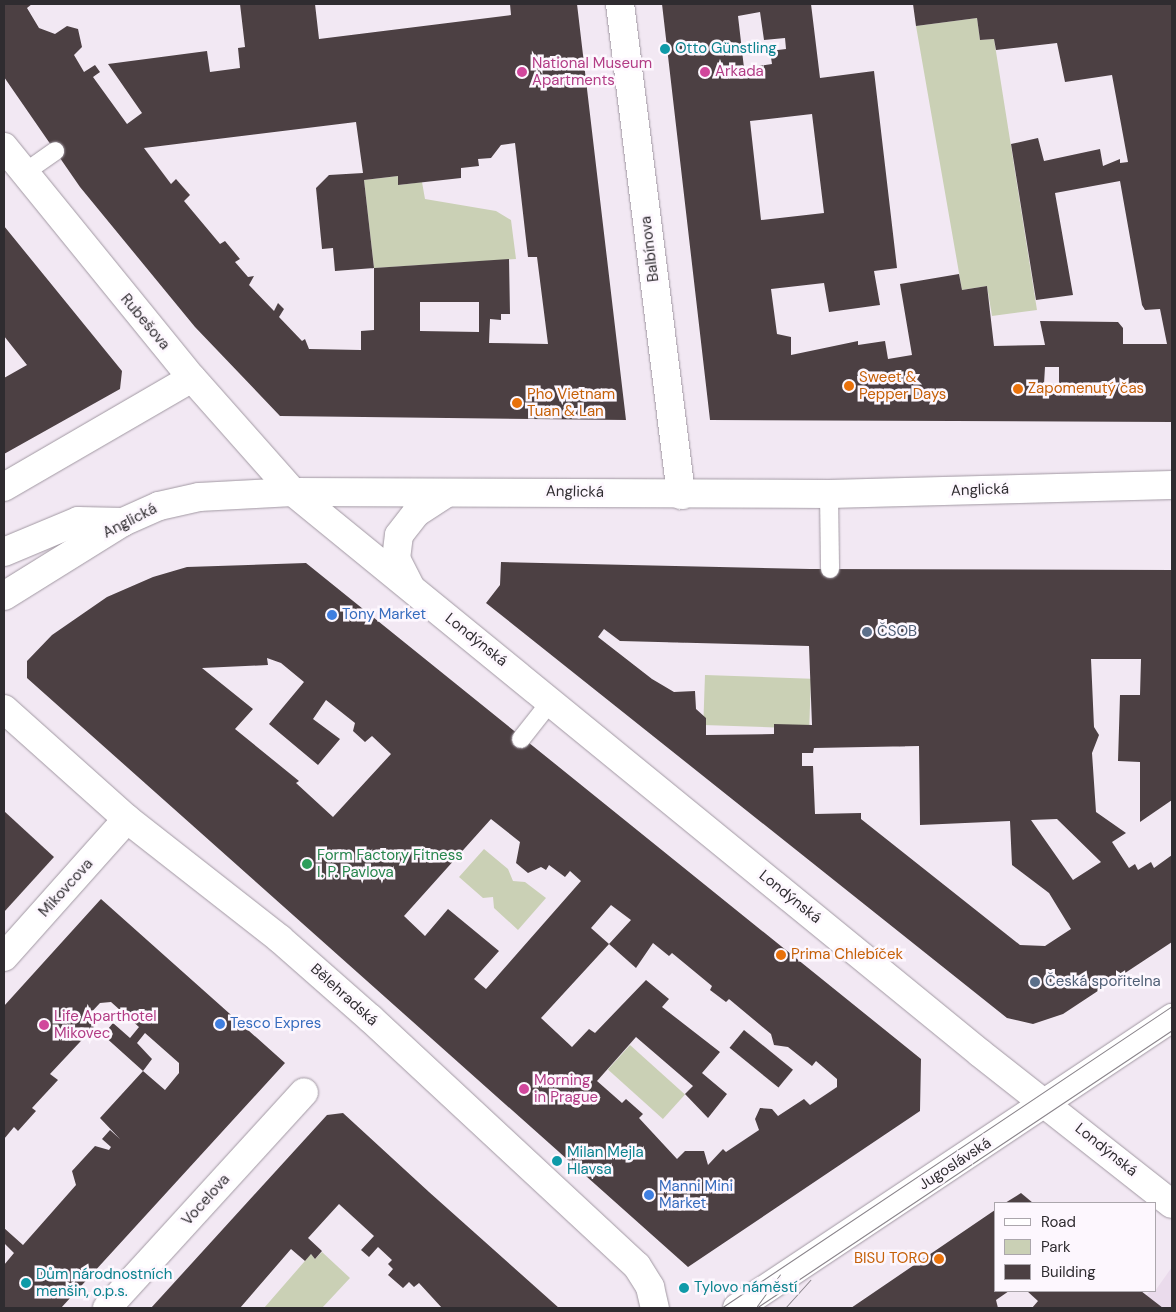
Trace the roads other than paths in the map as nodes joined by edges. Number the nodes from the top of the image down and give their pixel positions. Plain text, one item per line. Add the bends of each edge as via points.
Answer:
1 (620, 4) edge
2 (4, 147) edge
3 (55, 151) dead end
4 (24, 172) junction
5 (192, 378) junction
6 (1172, 485) edge
7 (4, 487) edge
8 (293, 492) junction
9 (828, 494) junction
10 (444, 495) junction
11 (680, 495) junction
12 (123, 522) junction
13 (4, 552) edge
14 (830, 569) dead end
15 (410, 587) junction
16 (4, 596) edge
17 (551, 701) junction
18 (4, 709) edge
19 (521, 739) dead end
20 (127, 819) junction
21 (4, 957) edge
22 (1172, 1018) edge
23 (304, 1092) dead end
24 (1047, 1103) junction
25 (1172, 1204) edge
26 (107, 1308) edge
27 (655, 1308) edge
28 (737, 1308) edge

1 - 11 street, Balbínova
2 - 4 street, Rubešova
3 - 4 lane
4 - 5 street, Rubešova
5 - 7 street
5 - 8 street, Rubešova
6 - 9 street, Anglická
8 - 10 street, Anglická
8 - 12 street, Anglická via 199,497 159,506
8 - 15 street, Londýnská
9 - 11 street, Anglická
9 - 14 lane
10 - 11 street, Anglická via 532,491
10 - 15 street, Londýnská via 416,513 399,535 396,559
12 - 13 street via 78,521
12 - 16 street, Anglická
15 - 17 street, Londýnská
17 - 19 lane
17 - 24 street, Londýnská via 980,1053
18 - 20 street, Bělehradská
20 - 21 street, Mikovcova
20 - 27 street, Bělehradská via 280,938 370,1018 637,1266 650,1287
22 - 24 street, Jugoslávská
23 - 26 street, Vocelova
24 - 25 street, Londýnská
24 - 28 street, Jugoslávská

